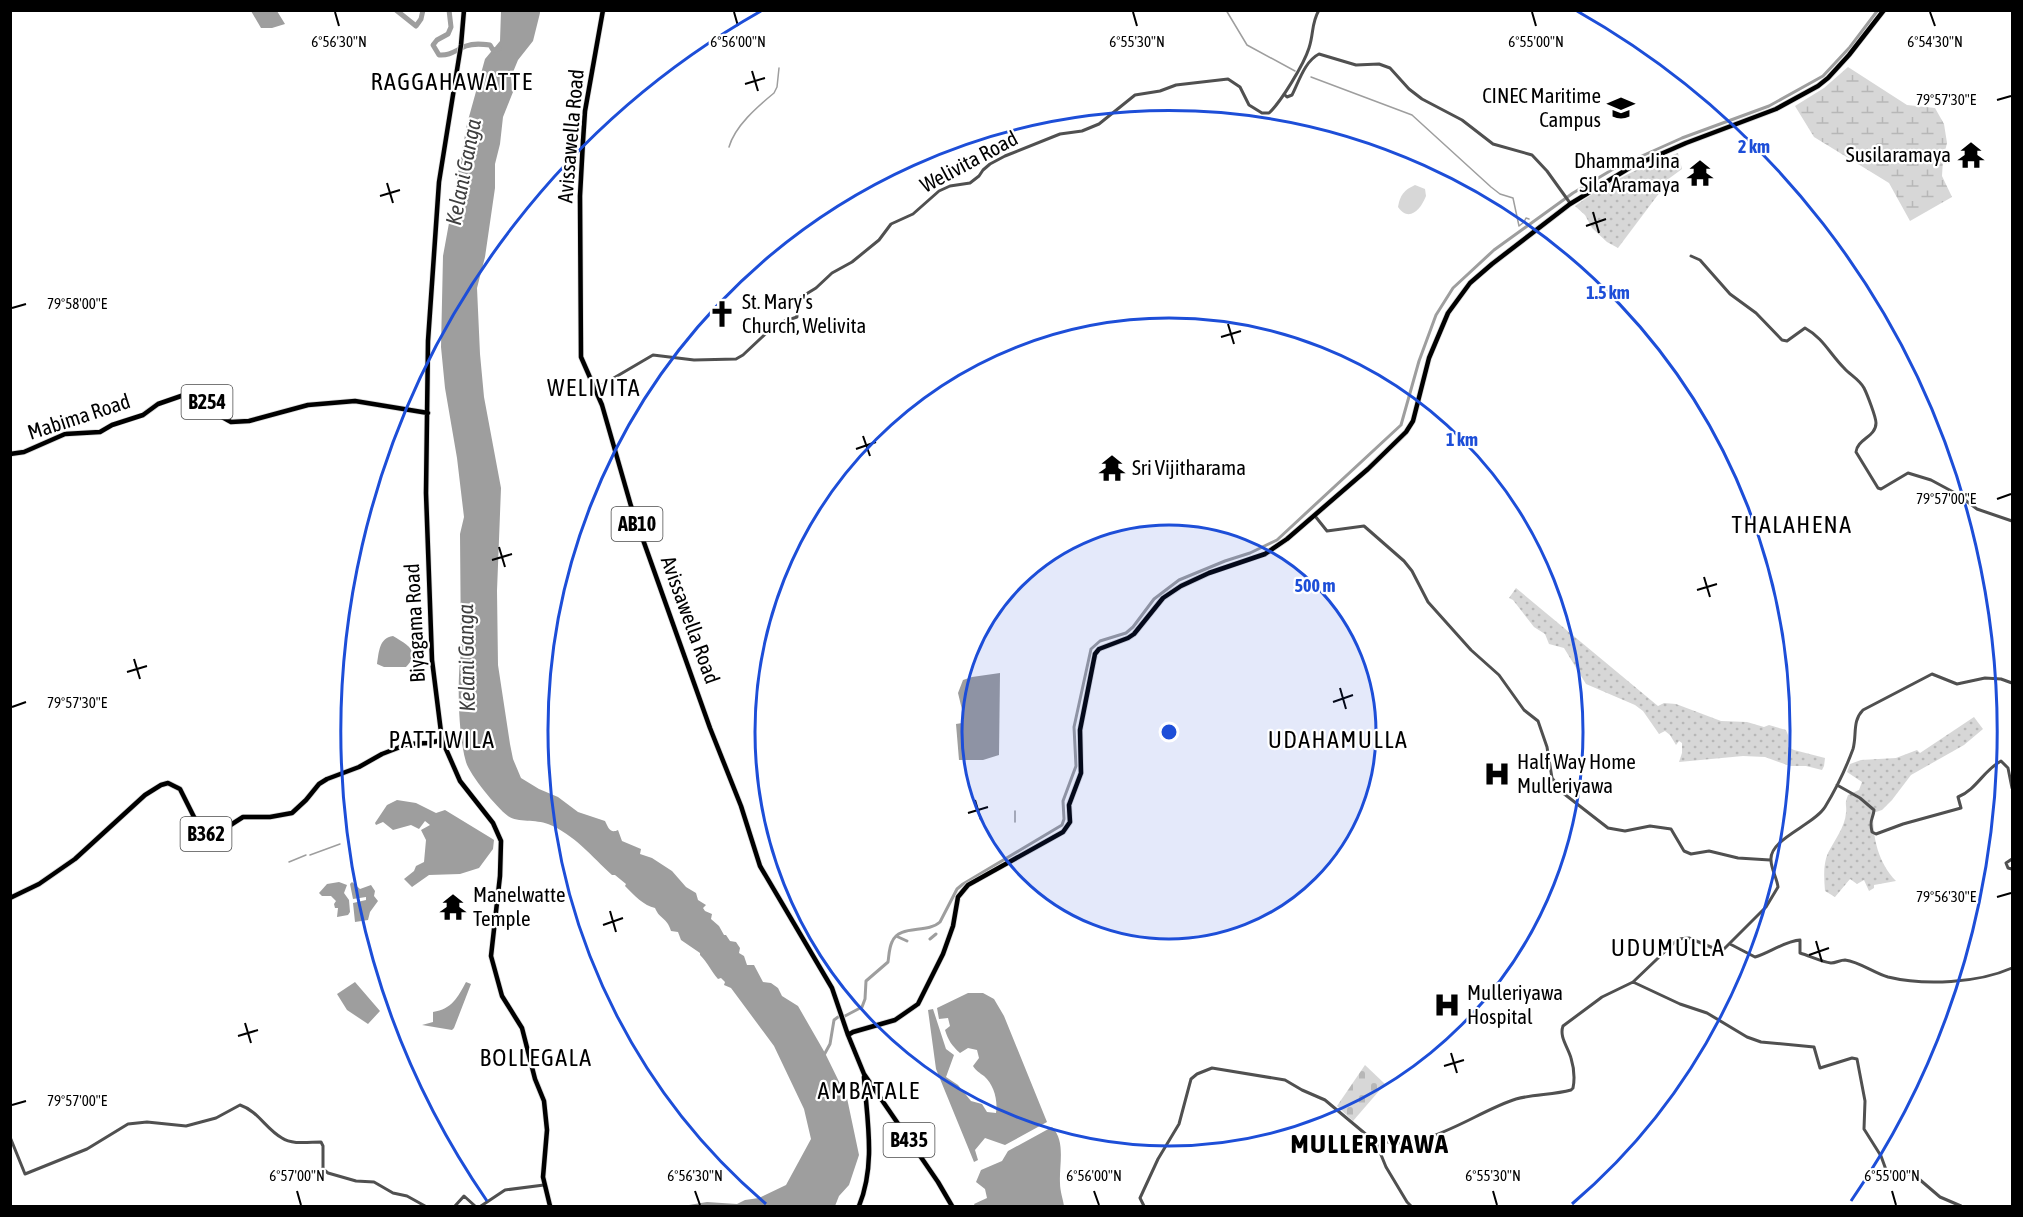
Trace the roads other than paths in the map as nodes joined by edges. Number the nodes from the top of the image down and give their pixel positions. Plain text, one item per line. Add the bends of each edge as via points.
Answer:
1 (464, 10) edge
2 (603, 10) edge
3 (1319, 10) edge
4 (1884, 10) edge
5 (1284, 94) junction
6 (1570, 203) junction
7 (1691, 256) dead end
8 (595, 389) junction
9 (428, 413) junction
10 (10, 454) edge
11 (1315, 516) junction
12 (2013, 521) edge
13 (2013, 683) edge
14 (442, 740) junction
15 (1837, 785) junction
16 (2013, 788) edge
17 (2013, 859) edge
18 (1770, 861) junction
19 (2013, 869) edge
20 (10, 898) edge
21 (1730, 944) junction
22 (2013, 968) edge
23 (1633, 982) junction
24 (848, 1035) junction
25 (864, 1074) junction
26 (10, 1137) edge
27 (1375, 1140) junction
28 (544, 1185) junction
29 (425, 1206) edge
30 (455, 1206) edge
31 (475, 1206) edge
32 (481, 1206) edge
33 (550, 1206) edge
34 (859, 1206) edge
35 (952, 1206) edge
36 (1144, 1206) edge
37 (1411, 1206) edge
38 (1961, 1206) edge

1 - 9 main road, Biyagama Road via 437,206 428,341
2 - 8 main road, Avissawella Road / AB10 via 585,111 580,196 580,348
3 - 5 street via 1312,21 1308,51
4 - 6 main road via 1850,55 1818,86 1776,109 1631,167
5 - 6 street via 1291,96 1308,63 1319,54 1356,64 1383,65 1422,99 1462,120 1493,144 1532,155
5 - 8 street, Welivita Road via 1266,114 1249,105 1240,87 1228,79 1173,85 1135,95 1096,126 1060,134 1005,156 970,183 939,191 913,214 891,224 879,240 852,262 798,299 797,317 776,324 738,358 722,361 653,355
6 - 11 main road via 1492,264 1458,297 1428,358 1413,421 1406,432
7 - 12 street via 1700,260 1730,294 1782,340 1805,328 1812,331 1863,386 1876,426 1857,445 1856,452 1878,488 1908,473 1920,475 1977,509
8 - 24 main road, Avissawella Road / AB10 via 631,506 755,853 769,884 826,977
9 - 10 main road, Mabima Road / B254 via 355,400 308,405 235,422 225,419 203,399 184,395 100,432 65,434 29,451
9 - 14 main road, Biyagama Road via 428,595
11 - 18 street via 1327,531 1364,526 1404,561 1428,602 1538,721 1555,783 1602,824 1620,831 1650,826 1671,829 1684,851 1691,854 1709,850
11 - 24 main road via 1265,554 1181,586 1163,598 1128,638 1095,654 1080,730 1082,765 1069,805 1068,827 968,885 958,897 943,954 918,1004 895,1020
13 - 15 street via 1985,678 1957,684 1932,674 1869,706 1858,715 1853,747
14 - 20 main road, B362 via 408,744 382,754 319,784 292,813 243,817 215,835 200,829 180,789 160,785 75,859
14 - 28 main road, Biyagama Road via 460,781 493,823 501,841 491,956 502,996 522,1028 544,1101
15 - 16 street via 1874,810 1870,818 1872,832 1876,834 1961,808 1958,797 1968,793 1991,766 2001,761
15 - 18 street via 1820,814 1777,844
17 - 19 street via 2006,863
18 - 21 street via 1778,884 1776,892 1766,908
21 - 22 street via 1755,957 1800,940 1800,953 1824,962 1845,960 1889,977 1910,980 1970,980
21 - 23 street via 1718,950 1689,938 1678,939
23 - 27 street via 1563,1026 1561,1034 1572,1063 1573,1088 1517,1099 1418,1140
23 - 38 street via 1707,1013 1747,1038 1814,1047 1820,1068 1857,1059 1865,1101 1864,1129 1881,1156 1887,1175 1892,1179 1912,1173 1940,1197
24 - 25 main road, AB10
25 - 34 main road, AB10 via 870,1150
25 - 35 main road, B435
26 - 29 street via 25,1174 81,1152 128,1124 186,1126 216,1118 240,1105 282,1138 321,1142 323,1169 328,1173 374,1182
27 - 36 street via 1325,1100 1285,1080 1206,1069 1191,1079 1179,1124 1140,1198
27 - 37 street via 1396,1185
28 - 32 street via 506,1190
28 - 33 main road, Biyagama Road
30 - 31 street via 464,1196

